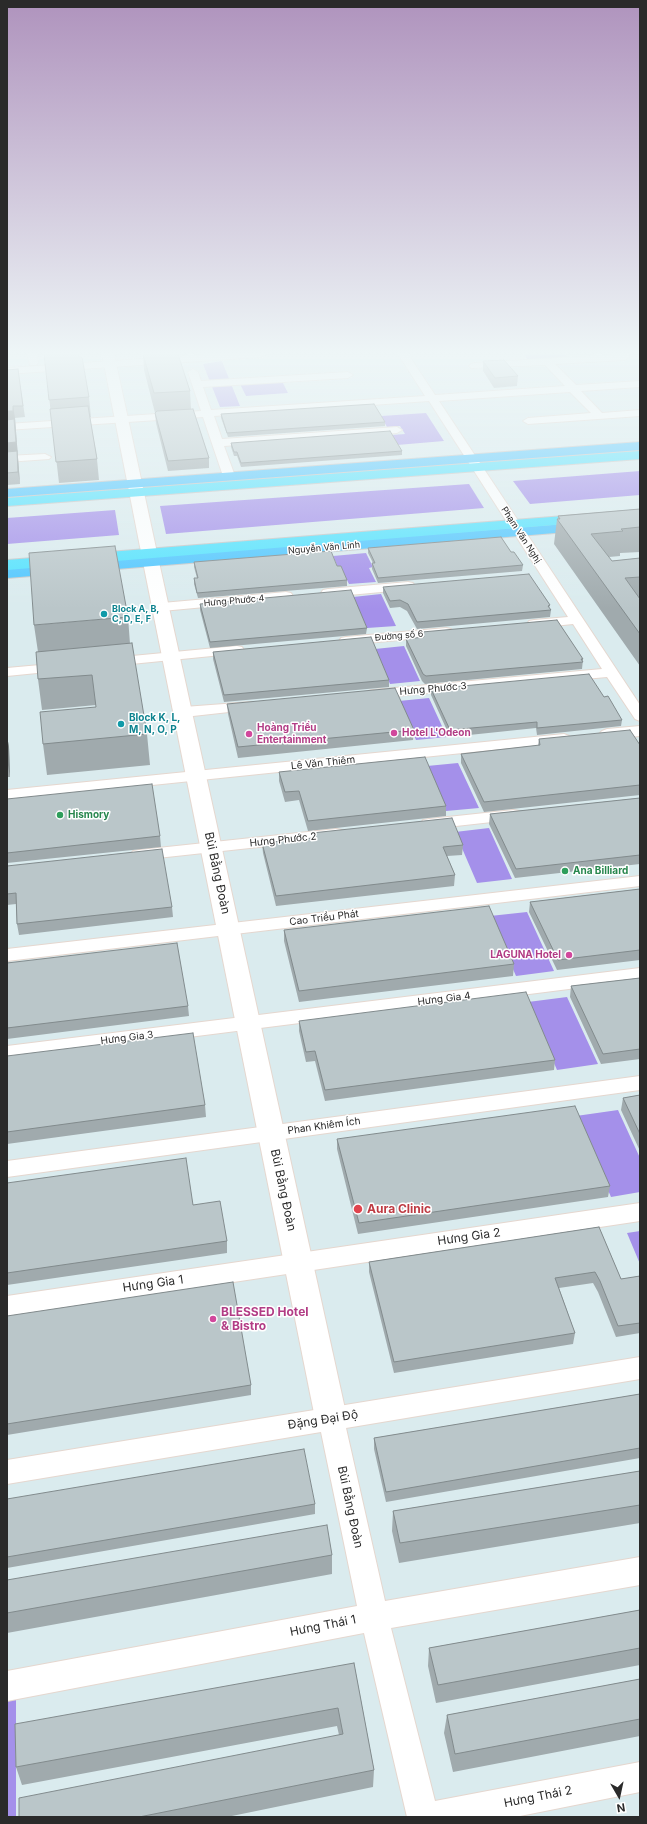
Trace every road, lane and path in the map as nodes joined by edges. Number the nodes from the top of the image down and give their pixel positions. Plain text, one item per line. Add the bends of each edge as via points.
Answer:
1 (126, 439) edge
2 (217, 439) edge
3 (271, 439) edge
4 (458, 439) edge
5 (218, 443) junction
6 (640, 446) edge
7 (640, 455) edge
8 (45, 457) dead end
9 (7, 459) edge
10 (640, 465) edge
11 (477, 467) junction
12 (229, 476) junction
13 (137, 492) junction
14 (7, 493) edge
15 (7, 502) edge
16 (640, 503) edge
17 (7, 512) edge
18 (640, 514) edge
19 (640, 522) edge
20 (514, 523) junction
21 (7, 552) edge
22 (149, 552) junction
23 (7, 565) edge
24 (7, 573) edge
25 (546, 574) junction
26 (531, 576) edge
27 (422, 585) edge
28 (313, 594) edge
29 (297, 596) edge
30 (162, 607) junction
31 (576, 620) junction
32 (522, 625) edge
33 (459, 630) edge
34 (334, 642) edge
35 (247, 650) edge
36 (172, 656) junction
37 (99, 663) edge
38 (76, 665) edge
39 (7, 672) edge
40 (611, 672) junction
41 (363, 695) edge
42 (262, 705) edge
43 (184, 712) junction
44 (640, 716) edge
45 (640, 731) edge
46 (197, 776) junction
47 (7, 795) edge
48 (531, 813) edge
49 (414, 825) edge
50 (352, 832) edge
51 (212, 847) junction
52 (125, 857) edge
53 (640, 882) edge
54 (229, 929) junction
55 (7, 955) edge
56 (640, 974) edge
57 (248, 1023) junction
58 (7, 1053) edge
59 (640, 1083) edge
60 (271, 1133) junction
61 (7, 1169) edge
62 (640, 1212) edge
63 (299, 1263) junction
64 (7, 1306) edge
65 (640, 1368) edge
66 (331, 1418) junction
67 (7, 1472) edge
68 (640, 1571) edge
69 (374, 1617) junction
70 (7, 1686) edge
71 (640, 1777) edge
72 (422, 1817) edge
73 (436, 1817) edge

1 - 13 street, Bùi Bằng Đoàn
2 - 5 street
3 - 5 street
4 - 11 street, Phạm Văn Nghị
5 - 12 street
6 - 11 main road
7 - 11 highway
8 - 9 street
10 - 11 highway
11 - 12 main road
11 - 13 highway
11 - 20 street, Phạm Văn Nghị
12 - 13 main road
13 - 14 main road
13 - 15 highway
13 - 17 highway
13 - 22 street, Bùi Bằng Đoàn
16 - 20 highway, Nguyễn Văn Linh
18 - 20 highway, Nguyễn Văn Linh
19 - 20 main road, Nguyễn Văn Linh
20 - 22 main road, Nguyễn Văn Linh
20 - 22 highway, Nguyễn Văn Linh
20 - 25 street, Phạm Văn Nghị
21 - 22 highway, Nguyễn Văn Linh
22 - 23 highway, Nguyễn Văn Linh
22 - 24 main road, Nguyễn Văn Linh
22 - 30 street, Bùi Bằng Đoàn
25 - 26 street
25 - 31 street, Phạm Văn Nghị
27 - 28 street
29 - 30 street, Hưng Phước 4
30 - 36 street, Bùi Bằng Đoàn
31 - 32 street
31 - 40 street, Phạm Văn Nghị
33 - 34 street, Đường số 6
35 - 36 street
36 - 37 street
36 - 43 street, Bùi Bằng Đoàn
38 - 39 street
40 - 41 street, Hưng Phước 3
40 - 44 street, Phạm Văn Nghị
42 - 43 street
43 - 46 street, Bùi Bằng Đoàn
45 - 46 street, Lê Văn Thiêm
46 - 47 street, Lê Văn Thiêm
46 - 51 street, Bùi Bằng Đoàn
48 - 49 street
50 - 51 street, Hưng Phước 2
51 - 52 street, Hưng Phước 2
51 - 54 street, Bùi Bằng Đoàn
53 - 54 street, Cao Triều Phát
54 - 55 street, Cao Triều Phát
54 - 57 street, Bùi Bằng Đoàn
56 - 57 street, Hưng Gia 4
57 - 58 street, Hưng Gia 3
57 - 60 street, Bùi Bằng Đoàn
59 - 60 street, Phan Khiêm Ích
60 - 61 street, Phan Khiêm Ích
60 - 63 street, Bùi Bằng Đoàn
62 - 63 street, Hưng Gia 2
63 - 64 street, Hưng Gia 1
63 - 66 street, Bùi Bằng Đoàn
65 - 66 street, Đặng Đại Độ
66 - 67 street, Đặng Đại Độ
66 - 69 street, Bùi Bằng Đoàn
68 - 69 street, Hưng Thái 1
69 - 70 street, Hưng Thái 1
69 - 72 street, Bùi Bằng Đoàn
71 - 73 street, Hưng Thái 2

